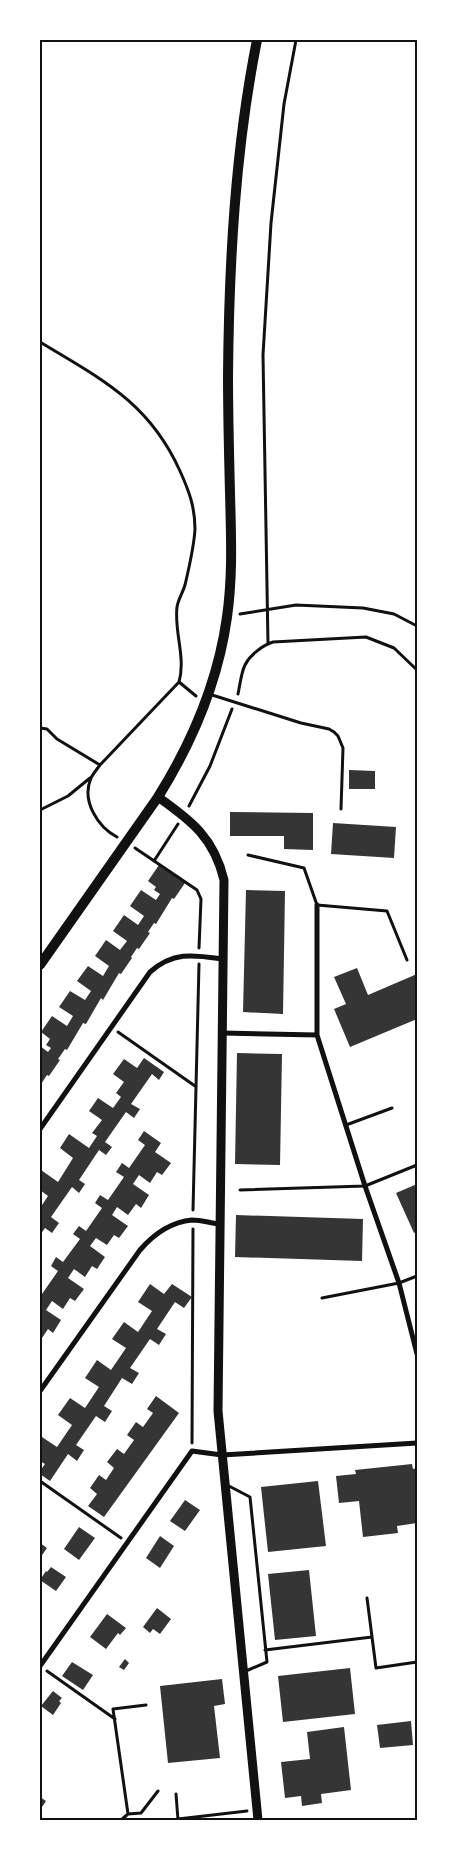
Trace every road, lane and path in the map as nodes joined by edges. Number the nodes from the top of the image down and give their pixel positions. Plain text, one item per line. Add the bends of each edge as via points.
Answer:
1 (257, 40) edge
2 (296, 40) edge
3 (40, 342) edge
4 (267, 610) junction
5 (227, 616) junction
6 (417, 626) edge
7 (268, 644) dead end
8 (179, 682) junction
9 (207, 699) junction
10 (40, 728) edge
11 (100, 765) junction
12 (91, 778) junction
13 (158, 797) junction
14 (341, 809) dead end
15 (40, 810) edge
16 (126, 842) junction
17 (248, 855) dead end
18 (317, 905) junction
19 (199, 956) junction
20 (223, 959) junction
21 (407, 960) dead end
22 (40, 965) edge
23 (112, 1027) junction
24 (222, 1033) junction
25 (316, 1035) junction
26 (195, 1086) junction
27 (392, 1108) dead end
28 (345, 1125) junction
29 (40, 1129) edge
30 (417, 1165) edge
31 (365, 1186) junction
32 (240, 1190) dead end
33 (193, 1220) junction
34 (220, 1224) junction
35 (417, 1276) edge
36 (399, 1283) junction
37 (322, 1298) dead end
38 (417, 1354) edge
39 (40, 1392) edge
40 (417, 1443) edge
41 (192, 1451) junction
42 (222, 1455) junction
43 (40, 1481) edge
44 (225, 1484) junction
45 (127, 1543) junction
46 (367, 1598) dead end
47 (372, 1637) junction
48 (265, 1650) junction
49 (417, 1662) edge
50 (40, 1666) edge
51 (243, 1672) junction
52 (146, 1705) dead end
53 (115, 1719) junction
54 (158, 1791) dead end
55 (176, 1794) dead end
56 (257, 1810) junction
57 (128, 1814) junction
58 (121, 1820) edge
59 (178, 1820) edge
60 (258, 1820) edge

1 - 5 main road via 247,86 239,152 233,244 228,374 232,554
2 - 4 path via 284,104 272,214 264,355
3 - 8 path via 77,363 134,404 162,436 190,491 195,530 189,569 177,606 183,669
4 - 5 path
4 - 6 path via 296,605 363,608 394,614
4 - 7 path
5 - 9 main road
8 - 9 path
8 - 11 path
9 - 13 main road via 184,752
9 - 14 lane via 334,732 343,748
10 - 11 path via 47,729 57,739
11 - 12 path
12 - 15 path via 68,796
12 - 16 path via 88,792 97,821 109,833
13 - 16 main road
13 - 20 street via 199,829 221,866 224,880
16 - 19 path via 197,890 201,899
16 - 22 main road
17 - 18 lane via 304,868
18 - 21 lane via 387,911
18 - 25 street
19 - 20 street
19 - 23 street via 175,957 157,966
19 - 26 path
20 - 24 street
23 - 26 path
23 - 29 street
24 - 25 street
24 - 34 street
25 - 28 street
26 - 33 path
27 - 28 lane
28 - 31 street
30 - 31 lane
31 - 32 lane
31 - 36 street
33 - 34 street
33 - 39 street via 156,1234 140,1250
33 - 41 path
34 - 42 street via 218,1411
35 - 36 lane
36 - 37 lane
36 - 38 street
40 - 42 street
41 - 42 street
41 - 45 street
42 - 44 street
43 - 45 path
44 - 48 lane via 250,1497
44 - 51 street
45 - 50 street
46 - 47 lane
47 - 48 lane
47 - 49 lane via 376,1668
48 - 51 lane via 267,1662
50 - 53 path
51 - 56 street
52 - 53 path via 113,1709
53 - 57 path
54 - 57 path via 141,1813
55 - 59 path
56 - 59 path
56 - 60 street
57 - 58 path

